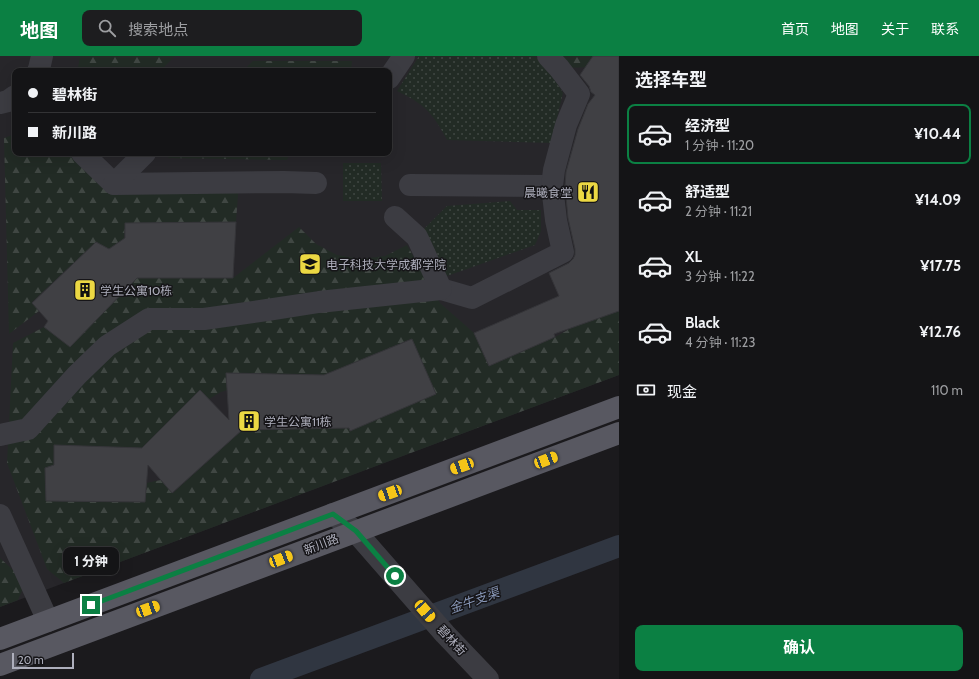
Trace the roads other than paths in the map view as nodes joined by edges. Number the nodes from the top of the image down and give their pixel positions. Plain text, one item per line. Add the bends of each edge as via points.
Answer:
1 (42, 56) edge
2 (404, 56) edge
3 (548, 56) edge
4 (39, 68) edge
5 (392, 74) edge
6 (12, 98) edge
7 (0, 103) edge
8 (85, 156) edge
9 (142, 156) edge
10 (316, 183) dead end
11 (114, 184) junction
12 (410, 185) dead end
13 (552, 186) junction
14 (395, 217) dead end
15 (441, 290) junction
16 (619, 407) edge
17 (619, 433) edge
18 (0, 435) edge
19 (333, 514) junction
20 (0, 515) edge
21 (356, 531) junction
22 (48, 621) junction
23 (0, 639) edge
24 (0, 665) edge
25 (488, 679) edge

1 - 4 street
2 - 5 street
3 - 13 street via 579,94 566,125
6 - 7 street
8 - 11 street
9 - 11 street
10 - 11 street
12 - 13 street
13 - 15 street via 563,252 472,298
14 - 15 street via 417,237
15 - 18 street via 319,302 204,319 149,319 107,346 28,429
16 - 19 main road, 新川路
17 - 21 main road, 新川路
19 - 21 street, 碧林街
19 - 22 main road, 新川路
20 - 22 street
21 - 24 main road, 新川路
21 - 25 street, 碧林街 via 445,634
22 - 23 main road, 新川路

